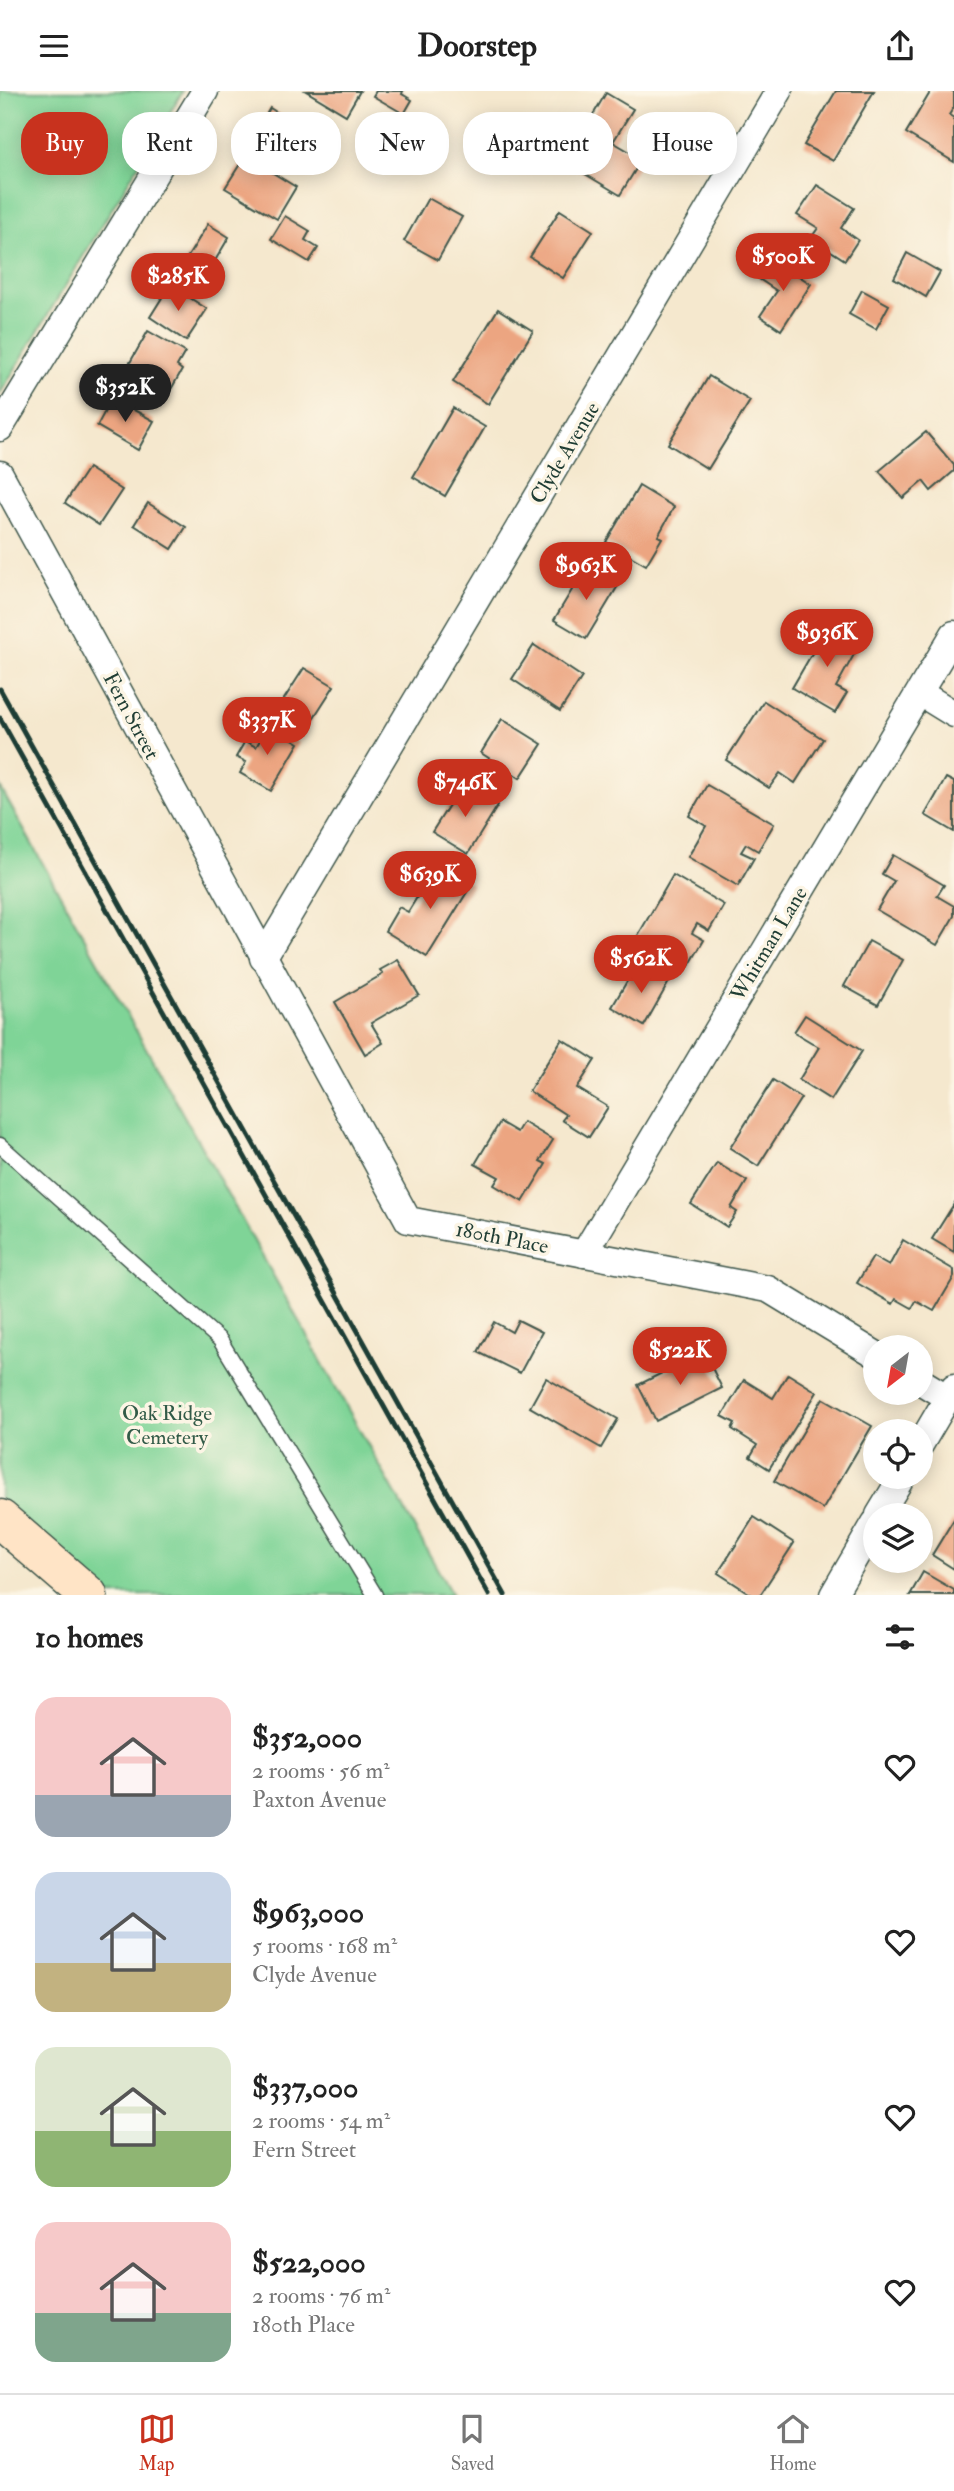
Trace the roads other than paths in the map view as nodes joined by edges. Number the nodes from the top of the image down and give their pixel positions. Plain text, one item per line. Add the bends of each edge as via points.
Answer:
1 (205, 91) edge
2 (779, 91) edge
3 (0, 428) edge
4 (0, 474) edge
5 (954, 634) edge
6 (920, 693) junction
7 (954, 714) edge
8 (263, 958) junction
9 (0, 1145) edge
10 (584, 1254) junction
11 (863, 1347) edge
12 (933, 1386) edge
13 (951, 1392) edge
14 (933, 1422) edge
15 (0, 1519) edge
16 (863, 1544) edge
17 (88, 1595) edge
18 (375, 1595) edge
19 (833, 1595) edge

1 - 3 street
2 - 8 street, Clyde Avenue
4 - 8 street, Fern Street
5 - 6 street, Whitman Lane
6 - 7 street
6 - 10 street, Whitman Lane
8 - 10 street, 180th Place via 408,1220
9 - 18 lane via 220,1340
10 - 11 street, 180th Place via 768,1289
12 - 13 street
13 - 14 street
15 - 17 street
16 - 19 street

